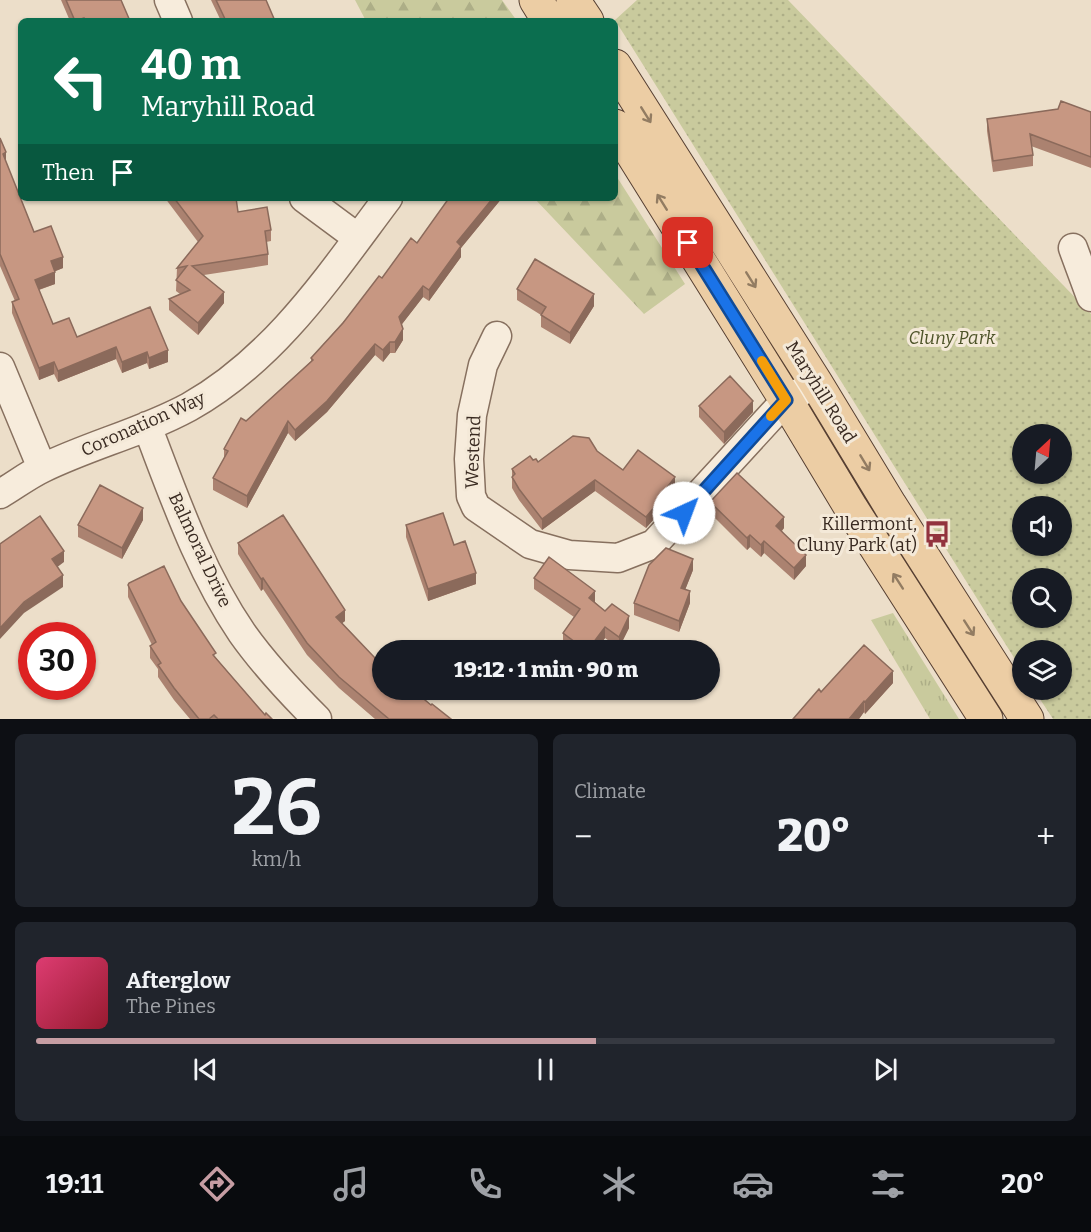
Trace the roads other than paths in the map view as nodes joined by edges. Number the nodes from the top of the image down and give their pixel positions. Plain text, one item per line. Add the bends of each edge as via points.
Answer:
1 (169, 0) edge
2 (573, 0) edge
3 (177, 18) edge
4 (585, 18) edge
5 (618, 71) edge
6 (618, 131) edge
7 (308, 201) edge
8 (386, 201) edge
9 (358, 238) junction
10 (1073, 248) dead end
11 (1091, 297) edge
12 (497, 336) dead end
13 (0, 367) edge
14 (816, 383) junction
15 (786, 400) junction
16 (147, 426) junction
17 (42, 468) junction
18 (0, 494) edge
19 (317, 719) edge
20 (986, 719) edge
21 (1027, 719) edge

1 - 3 street
2 - 4 main road
5 -> 14 main road, Maryhill Road
15 -> 6 main road, Maryhill Road
7 - 9 street
8 - 9 street, Coronation Way
9 - 16 street, Coronation Way via 307,306 231,380 188,407
10 - 11 street
12 - 15 street, Westend via 483,364 472,415 471,496 476,507 530,544 569,555 618,558 654,544
13 - 17 street
14 - 15 street, Westend
14 -> 21 main road, Maryhill Road
20 -> 15 main road, Maryhill Road via 850,508
16 - 17 street, Coronation Way
16 - 19 street, Balmoral Drive via 213,584 273,673
17 - 18 street, Coronation Way

